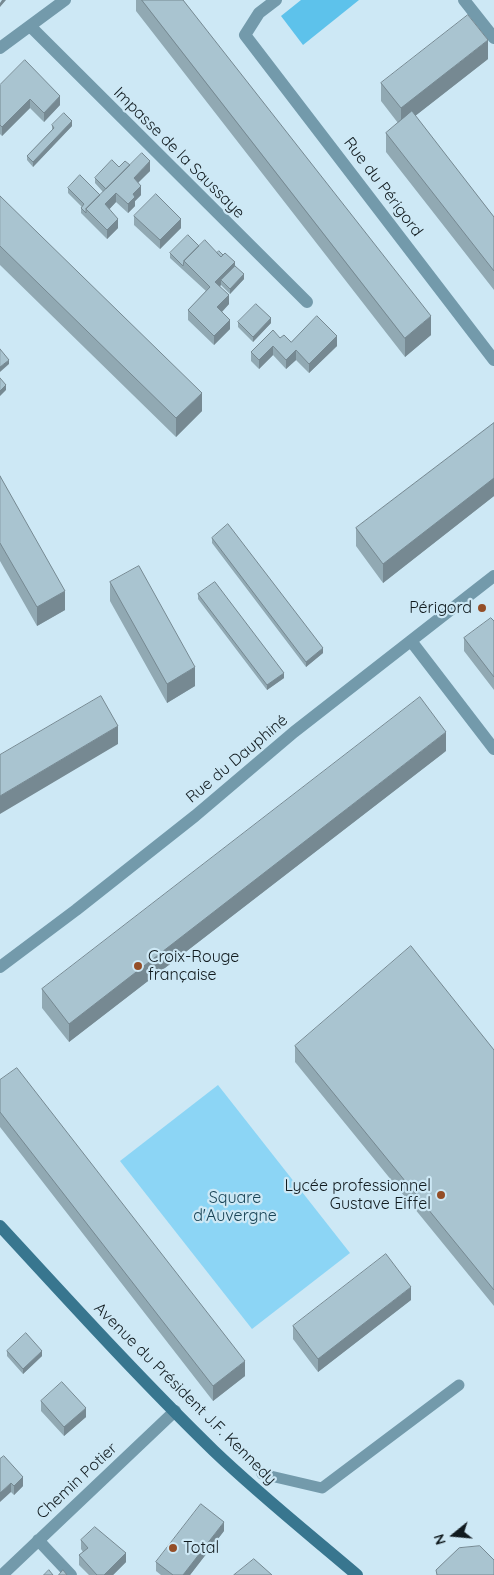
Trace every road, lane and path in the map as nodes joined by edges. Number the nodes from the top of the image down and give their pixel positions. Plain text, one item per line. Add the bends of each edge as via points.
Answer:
1 (64, 0) edge
2 (276, 0) edge
3 (464, 0) edge
4 (30, 26) junction
5 (494, 38) edge
6 (0, 48) edge
7 (307, 302) dead end
8 (494, 360) edge
9 (494, 576) edge
10 (411, 641) junction
11 (494, 749) edge
12 (0, 967) edge
13 (0, 1226) edge
14 (459, 1386) dead end
15 (175, 1411) junction
16 (262, 1474) dead end
17 (38, 1540) junction
18 (2, 1575) edge
19 (71, 1575) edge
20 (357, 1575) edge

1 - 4 street
2 - 8 street, Rue du Périgord via 260,13 245,34
3 - 5 street
4 - 6 street
4 - 7 street, Impasse de la Saussaye
9 - 10 street, Rue du Dauphiné
10 - 11 street
10 - 12 street, Rue du Dauphiné via 294,732 195,816
13 - 15 street, Avenue du Président J.F. Kennedy
14 - 16 lane via 322,1488
15 - 17 street, Chemin Potier
15 - 20 street, Avenue du Président J.F. Kennedy via 252,1486
17 - 18 street, Chemin Potier
17 - 19 street

